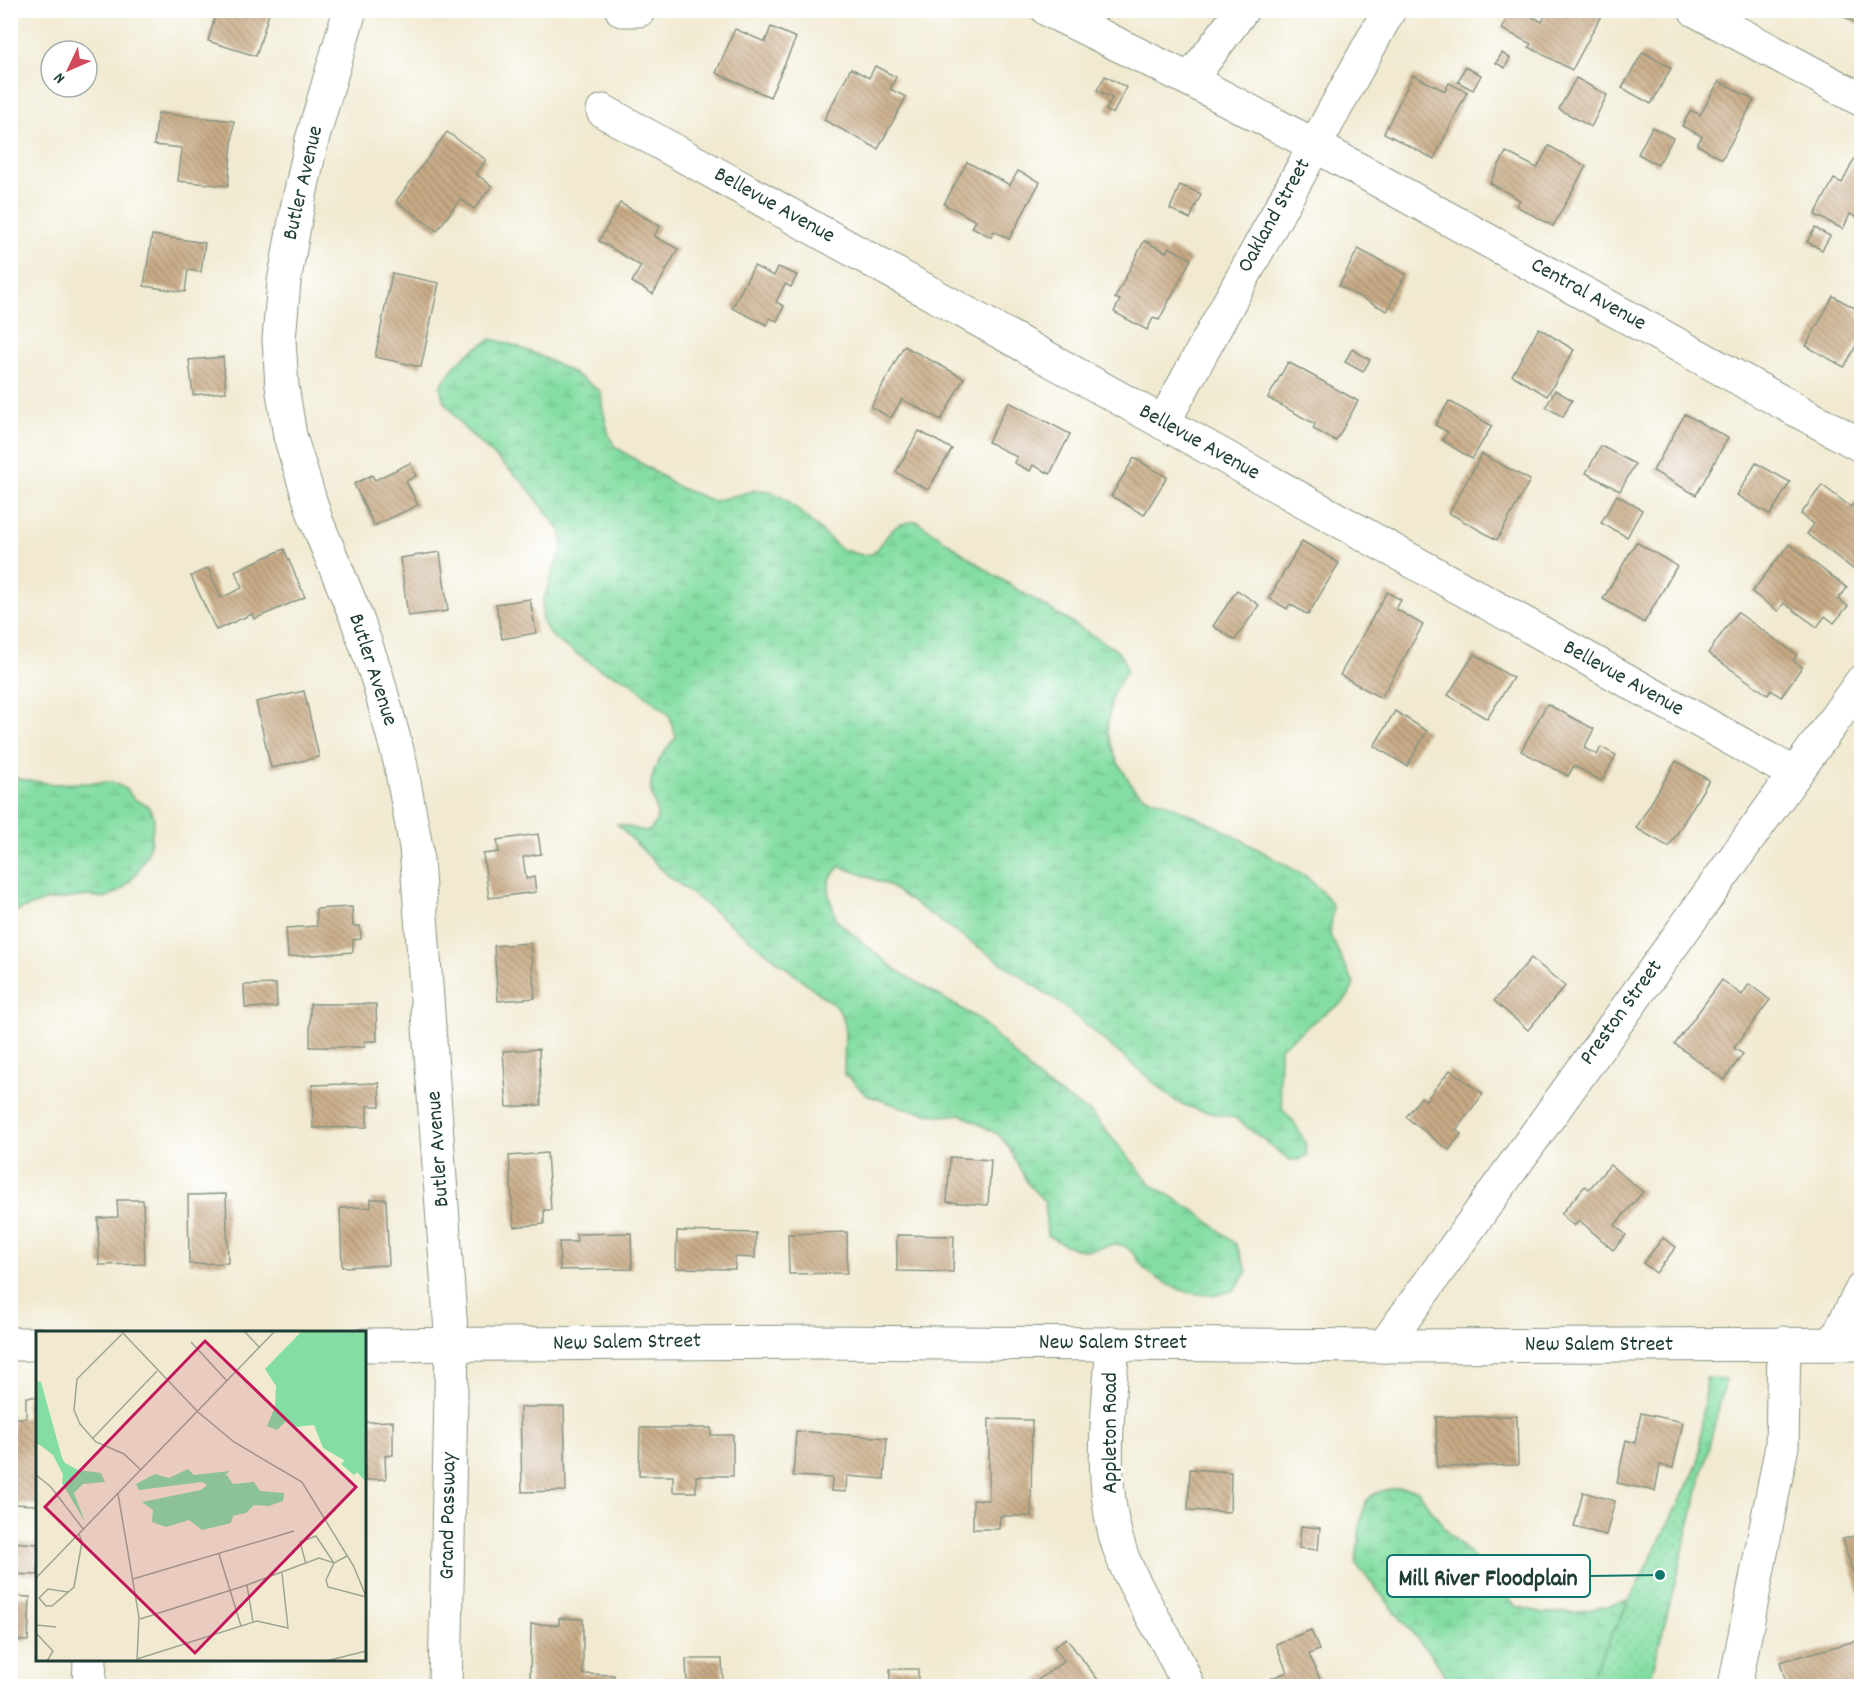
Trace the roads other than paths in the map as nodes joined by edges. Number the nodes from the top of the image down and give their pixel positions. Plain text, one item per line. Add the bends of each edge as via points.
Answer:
1 (350, 10) edge
2 (622, 10) edge
3 (639, 10) edge
4 (1048, 10) edge
5 (1242, 10) edge
6 (1389, 10) edge
7 (1695, 10) edge
8 (1190, 80) junction
9 (1862, 100) edge
10 (603, 111) dead end
11 (1314, 145) junction
12 (1163, 423) junction
13 (1862, 446) edge
14 (1862, 681) edge
15 (1795, 774) junction
16 (1862, 1289) edge
17 (1113, 1343) junction
18 (1784, 1343) junction
19 (10, 1344) edge
20 (36, 1344) edge
21 (1848, 1344) edge
22 (366, 1345) edge
23 (452, 1345) junction
24 (1384, 1346) junction
25 (90, 1661) edge
26 (89, 1686) edge
27 (445, 1686) edge
28 (1188, 1686) edge
29 (1735, 1686) edge

1 - 23 street, Butler Avenue via 312,141 290,246 279,339 282,386 301,477 377,677 400,761 416,848
2 - 3 street
4 - 8 street, Central Avenue
5 - 8 street
6 - 11 street, Oakland Street
7 - 9 street
8 - 11 street, Central Avenue
10 - 12 street, Bellevue Avenue
11 - 12 street, Oakland Street
11 - 13 street, Central Avenue
12 - 15 street, Bellevue Avenue
14 - 15 street, Preston Street
15 - 24 street, Preston Street
16 - 21 street
17 - 23 street, New Salem Street
17 - 24 street, New Salem Street
17 - 28 street, Appleton Road via 1107,1465 1116,1536 1141,1598
18 - 21 street, New Salem Street
18 - 24 street, New Salem Street
18 - 29 street via 1782,1446
19 - 20 street
22 - 23 street, New Salem Street
23 - 27 street, Grand Passway
25 - 26 street

